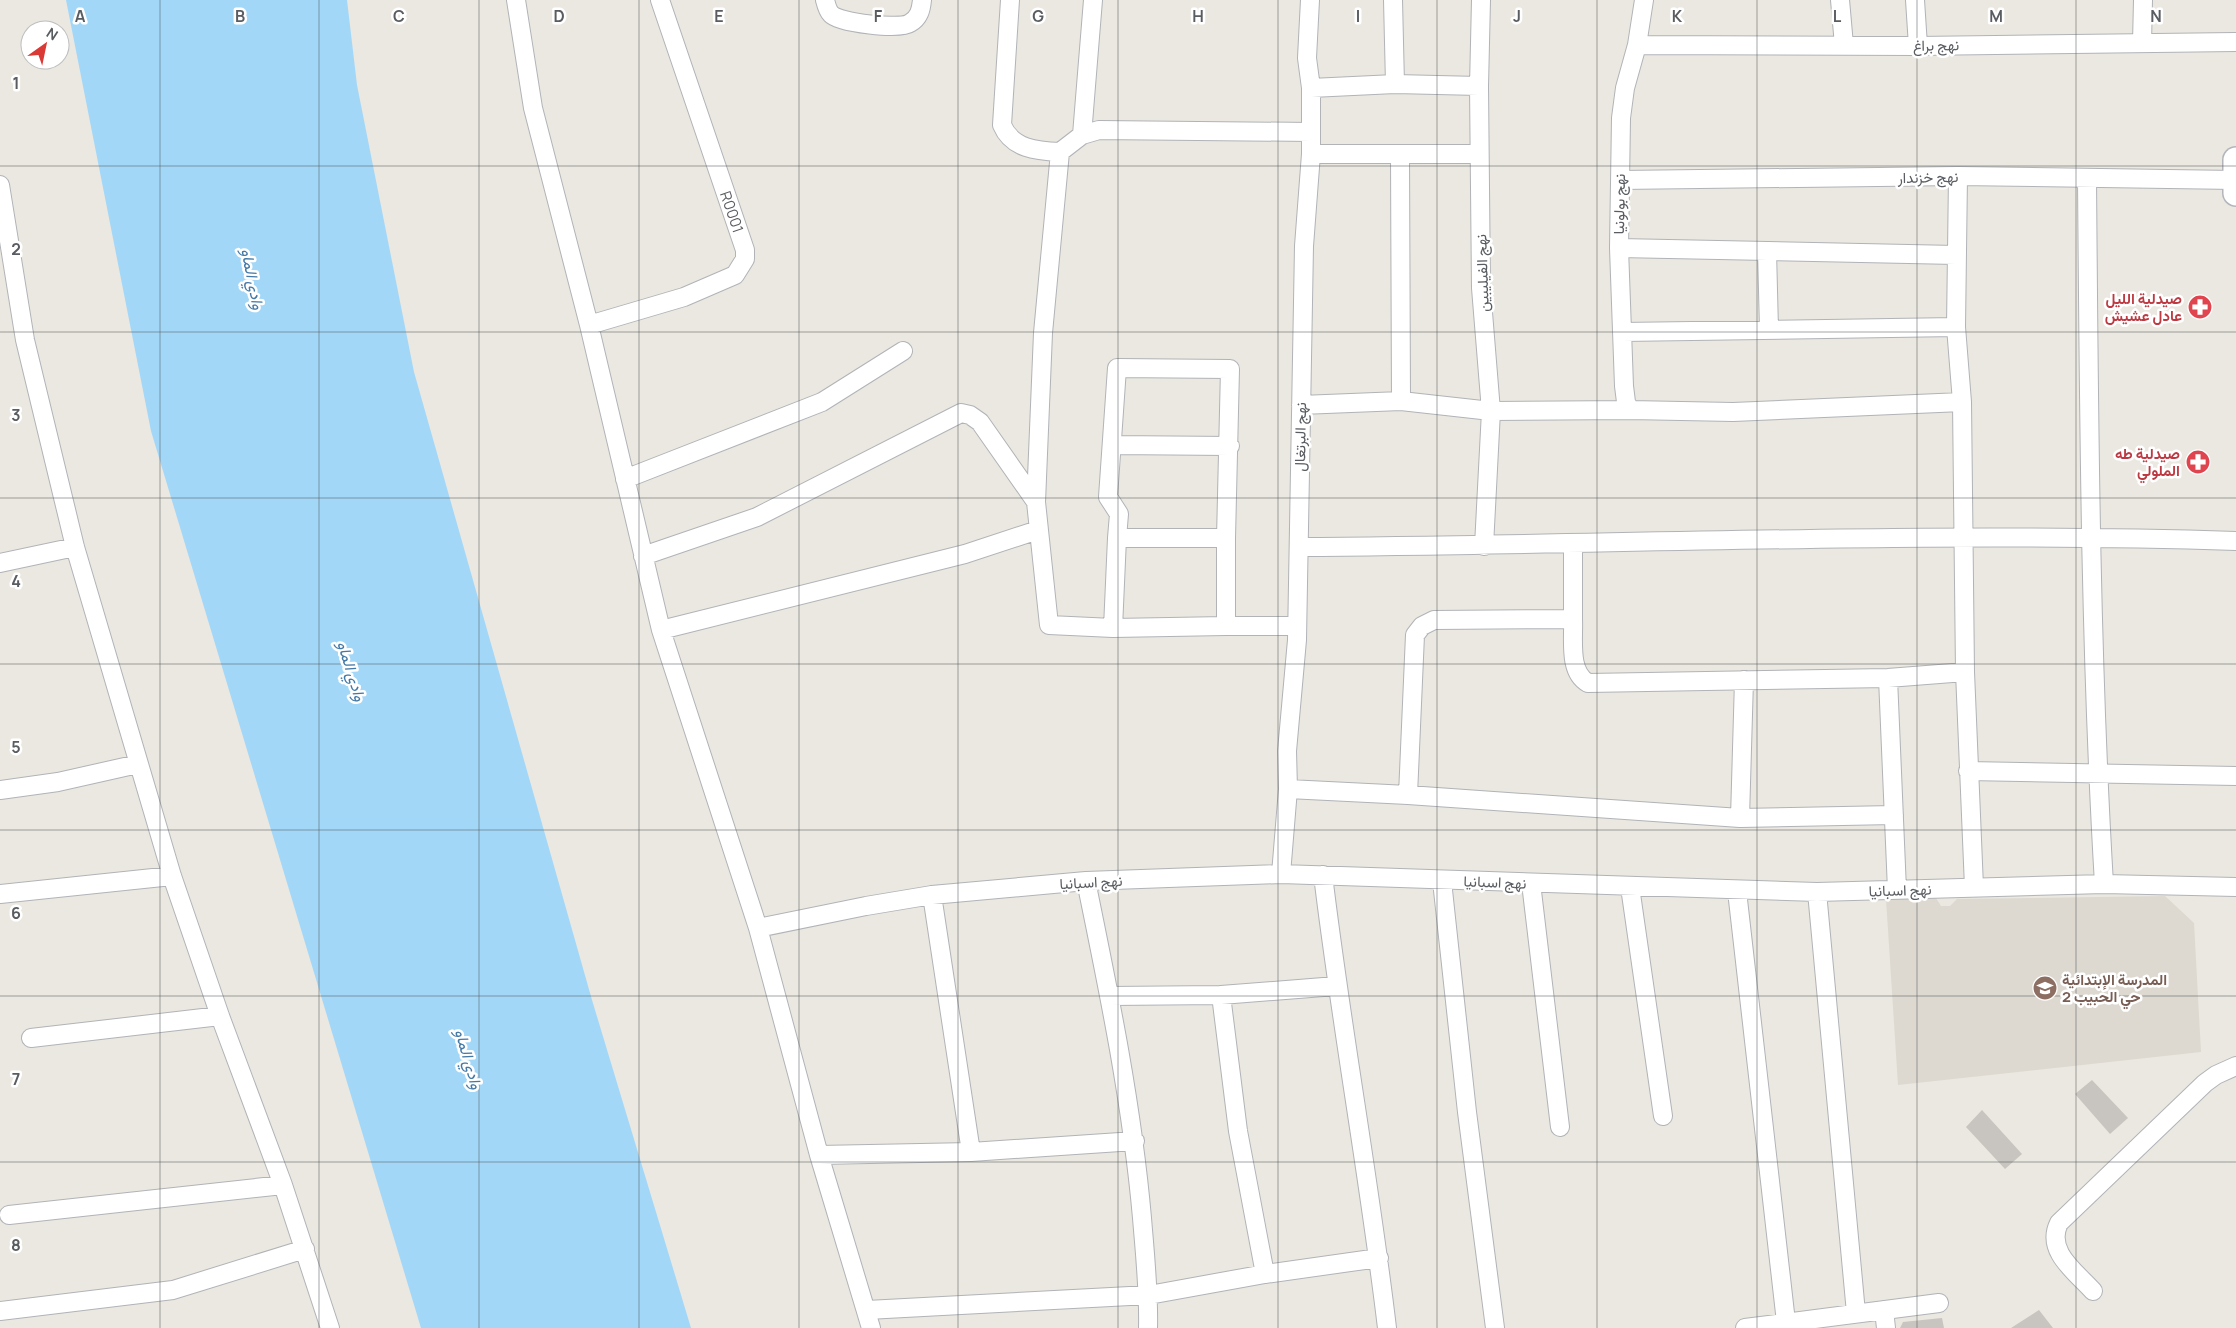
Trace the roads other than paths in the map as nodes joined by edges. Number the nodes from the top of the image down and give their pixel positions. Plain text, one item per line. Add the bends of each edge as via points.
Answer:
1 (516, 0) edge
2 (660, 0) edge
3 (824, 0) edge
4 (922, 0) edge
5 (1010, 0) edge
6 (1093, 0) edge
7 (1310, 0) edge
8 (1393, 0) edge
9 (1481, 0) edge
10 (1644, 0) edge
11 (1840, 0) edge
12 (1915, 0) edge
13 (2143, 0) edge
14 (2142, 42) junction
15 (2236, 42) edge
16 (1636, 45) junction
17 (1844, 45) junction
18 (1918, 46) junction
19 (1395, 84) junction
20 (1479, 86) junction
21 (1311, 88) junction
22 (1311, 132) junction
23 (1082, 135) junction
24 (1060, 152) junction
25 (1311, 154) junction
26 (1479, 154) junction
27 (1400, 155) junction
28 (2236, 160) edge
29 (1958, 176) junction
30 (2088, 178) junction
31 (1620, 180) junction
32 (2236, 180) edge
33 (0, 185) edge
34 (2236, 193) edge
35 (1618, 248) junction
36 (1767, 251) junction
37 (1956, 255) junction
38 (589, 325) junction
39 (1956, 327) junction
40 (1769, 329) junction
41 (1622, 332) junction
42 (903, 351) dead end
43 (1401, 401) junction
44 (1962, 402) junction
45 (1301, 405) junction
46 (1630, 410) junction
47 (1491, 411) junction
48 (1112, 445) junction
49 (1230, 446) junction
50 (625, 479) junction
51 (1036, 502) junction
52 (1038, 530) junction
53 (2090, 536) junction
54 (1963, 537) junction
55 (1116, 538) junction
56 (1226, 538) junction
57 (2236, 541) edge
58 (1573, 543) junction
59 (1484, 546) junction
60 (75, 547) junction
61 (1298, 547) junction
62 (643, 556) junction
63 (0, 563) edge
64 (1573, 619) junction
65 (1226, 626) junction
66 (1297, 626) junction
67 (1113, 628) junction
68 (661, 630) junction
69 (1965, 672) junction
70 (1888, 678) junction
71 (1744, 680) junction
72 (138, 764) junction
73 (1968, 770) junction
74 (2098, 773) junction
75 (2236, 776) edge
76 (1288, 789) junction
77 (0, 790) edge
78 (1408, 795) junction
79 (1894, 815) junction
80 (1740, 818) junction
81 (1281, 874) junction
82 (1323, 875) junction
83 (172, 876) junction
84 (1086, 881) junction
85 (1442, 881) junction
86 (1531, 883) junction
87 (2104, 884) junction
88 (1630, 887) junction
89 (1974, 887) junction
90 (2236, 887) edge
91 (1897, 890) junction
92 (1737, 891) junction
93 (1816, 892) junction
94 (0, 894) edge
95 (932, 895) junction
96 (758, 928) junction
97 (1336, 986) junction
98 (1221, 995) junction
99 (1110, 996) junction
100 (220, 1016) junction
101 (31, 1038) dead end
102 (2236, 1066) edge
103 (1663, 1116) dead end
104 (1560, 1127) dead end
105 (1135, 1141) junction
106 (971, 1152) junction
107 (819, 1156) junction
108 (283, 1185) junction
109 (9, 1215) dead end
110 (305, 1249) junction
111 (1379, 1258) junction
112 (1265, 1274) junction
113 (2093, 1291) dead end
114 (1149, 1295) junction
115 (1939, 1303) dead end
116 (867, 1310) junction
117 (1884, 1310) junction
118 (0, 1311) edge
119 (1856, 1313) junction
120 (1786, 1322) junction
121 (330, 1328) edge
122 (871, 1328) edge
123 (1148, 1328) edge
124 (1387, 1328) edge
125 (1495, 1328) edge
126 (1745, 1328) edge
127 (1886, 1328) edge

1 - 38 street via 532,108
2 - 38 street, R0001 via 745,250 745,259 735,275 684,297
3 - 4 street via 830,14 840,20 899,26 910,24 920,15
5 - 24 street via 1002,125 1013,141 1034,150
6 - 23 street
7 - 21 street, نهج البرتغال via 1307,58
8 - 19 street
9 - 20 street, نهج الفيليبين
10 - 16 street, نهج بولونيا
11 - 17 street
12 - 18 street
13 - 14 street
14 - 15 street, نهج براغ
14 - 18 street, نهج براغ
16 - 17 street, نهج براغ
16 - 31 street, نهج بولونيا via 1621,118
17 - 18 street, نهج براغ
19 - 20 street
19 - 21 street
20 - 26 street, نهج الفيليبين
21 - 22 street, نهج البرتغال
22 - 23 street via 1099,130
22 - 25 street, نهج البرتغال
23 - 24 street
24 - 51 street via 1043,333
25 - 27 street
25 - 45 street, نهج البرتغال via 1304,246
26 - 27 street
26 - 47 street, نهج الفيليبين via 1481,288
27 - 43 street
28 - 32 main road
29 - 30 street, نهج خزندار
29 - 31 street, نهج خزندار
29 - 37 street
30 - 32 street, نهج خزندار
30 - 53 street
31 - 35 street, نهج بولونيا
32 - 34 main road
33 - 60 street via 25,340
35 - 36 street
35 - 41 street, نهج بولونيا
36 - 37 street
36 - 40 street
37 - 39 street
38 - 50 street
39 - 40 street
39 - 44 street
40 - 41 street
41 - 46 street, نهج بولونيا via 1624,395
42 - 50 street via 822,402
43 - 45 street
43 - 47 street
44 - 46 street via 1733,412
44 - 54 street
45 - 61 street, نهج البرتغال
46 - 47 street
47 - 59 street, نهج الفيليبين
48 - 49 street
48 - 49 street via 1117,368 1230,370
48 - 55 street via 1108,496 1119,514
49 - 56 street
50 - 62 street
51 - 52 street
51 - 62 street via 980,422 961,413 757,518
52 - 67 street via 1049,626
52 - 68 street via 965,554
53 - 54 street
53 - 57 street
53 - 74 street
54 - 58 street
54 - 69 street
55 - 56 street
55 - 67 street
56 - 65 street
58 - 59 street
58 - 64 street
59 - 61 street
60 - 63 street
60 - 72 street
61 - 66 street, نهج البرتغال
62 - 68 street
64 - 71 street via 1575,670 1588,684
64 - 78 street via 1434,620 1422,626 1415,635
65 - 66 street
65 - 67 street
66 - 76 street, نهج البرتغال via 1287,751
68 - 96 street
69 - 70 street
69 - 73 street
70 - 71 street
70 - 79 street
71 - 80 street
72 - 77 street via 58,782
72 - 83 street
73 - 74 street
73 - 89 street
74 - 75 street
74 - 87 street
76 - 78 street
76 - 81 street, نهج البرتغال
78 - 80 street
79 - 80 street
79 - 91 street
81 - 82 street, نهج اسبانيا
81 - 84 street, نهج اسبانيا
82 - 85 street, نهج اسبانيا
82 - 97 street
83 - 94 street
83 - 100 street
84 - 95 street, نهج اسبانيا
84 - 99 street
85 - 86 street, نهج اسبانيا
85 - 125 street
86 - 88 street, نهج اسبانيا
86 - 104 street
87 - 89 street, نهج اسبانيا
87 - 90 street, نهج اسبانيا
88 - 92 street, نهج اسبانيا
88 - 103 street
89 - 91 street, نهج اسبانيا
91 - 93 street, نهج اسبانيا
92 - 93 street, نهج اسبانيا
92 - 120 street
93 - 119 street
95 - 96 street, نهج اسبانيا
95 - 106 street
96 - 107 street
97 - 98 street
97 - 111 street
98 - 99 street
98 - 112 street via 1238,1131
99 - 105 street
100 - 101 street
100 - 108 street
102 - 113 street via 2205,1083 2059,1223 2054,1237 2057,1251
105 - 106 street
105 - 114 street
106 - 107 street
107 - 116 street
108 - 109 street
108 - 110 street
110 - 118 street via 173,1290
110 - 121 street
111 - 112 street
111 - 124 street
112 - 114 street
114 - 116 street
114 - 123 street
115 - 117 street
116 - 122 street
117 - 119 street
117 - 127 street
119 - 120 street
120 - 126 street

